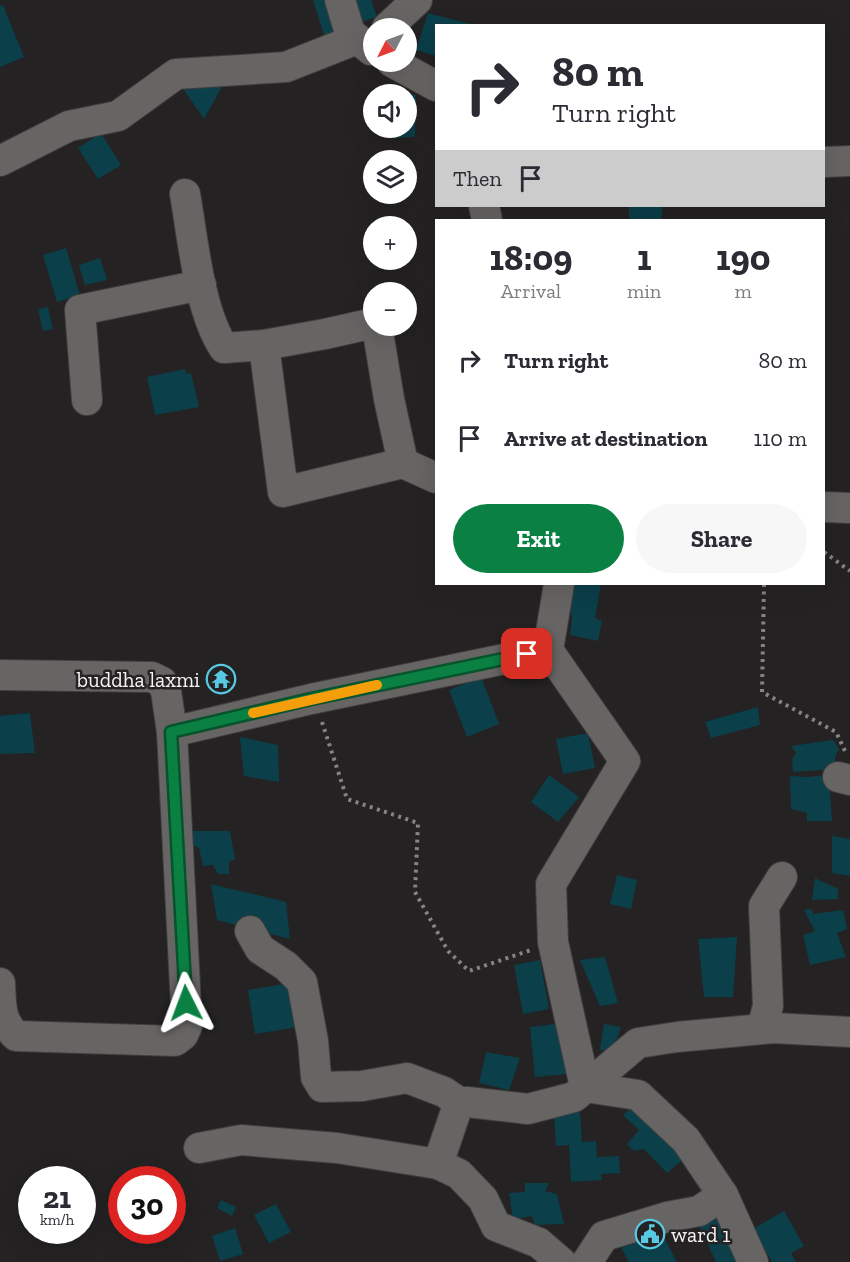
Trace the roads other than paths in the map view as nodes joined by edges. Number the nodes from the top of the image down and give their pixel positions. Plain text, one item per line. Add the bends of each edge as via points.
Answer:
1 (340, 0) edge
2 (417, 0) edge
3 (400, 18) edge
4 (363, 39) edge
5 (363, 48) edge
6 (415, 72) edge
7 (435, 85) edge
8 (0, 161) edge
9 (850, 161) edge
10 (825, 162) edge
11 (185, 195) dead end
12 (201, 285) junction
13 (363, 326) edge
14 (377, 336) edge
15 (264, 345) junction
16 (87, 400) dead end
17 (403, 463) junction
18 (435, 478) edge
19 (825, 507) edge
20 (850, 508) edge
21 (559, 585) edge
22 (548, 650) junction
23 (0, 675) edge
24 (171, 732) junction
25 (782, 877) dead end
26 (250, 931) dead end
27 (0, 983) edge
28 (762, 1029) junction
29 (850, 1032) edge
30 (585, 1087) junction
31 (459, 1102) junction
32 (199, 1148) dead end
33 (438, 1164) junction
34 (723, 1195) junction
35 (561, 1262) edge
36 (587, 1262) edge
37 (753, 1262) edge

1 - 4 street via 350,33
2 - 3 street
5 - 8 street via 286,67 176,74 118,116 69,126
6 - 7 street
9 - 10 street
11 - 12 street
12 - 15 street via 209,316 224,348
12 - 16 street via 80,310
13 - 15 street
14 - 17 street
15 - 17 street via 283,492
17 - 18 street
19 - 20 street
21 - 22 street
22 - 24 street
22 - 30 street via 625,761 551,884 553,942
23 - 24 street via 152,677 162,682 166,691
24 - 27 street via 187,1026 183,1035 176,1041 16,1036 2,1017
25 - 28 street via 764,906 768,1006
26 - 31 street via 260,949 302,982 316,1077 322,1087 362,1086 407,1078
28 - 29 street
28 - 30 street via 638,1042
30 - 31 street via 574,1097 528,1109
30 - 34 street via 638,1095 686,1140
31 - 33 street
32 - 33 street via 241,1140 337,1148
33 - 35 street via 459,1174 483,1199 496,1226 539,1243
34 - 36 street via 699,1211 604,1236
34 - 37 street

